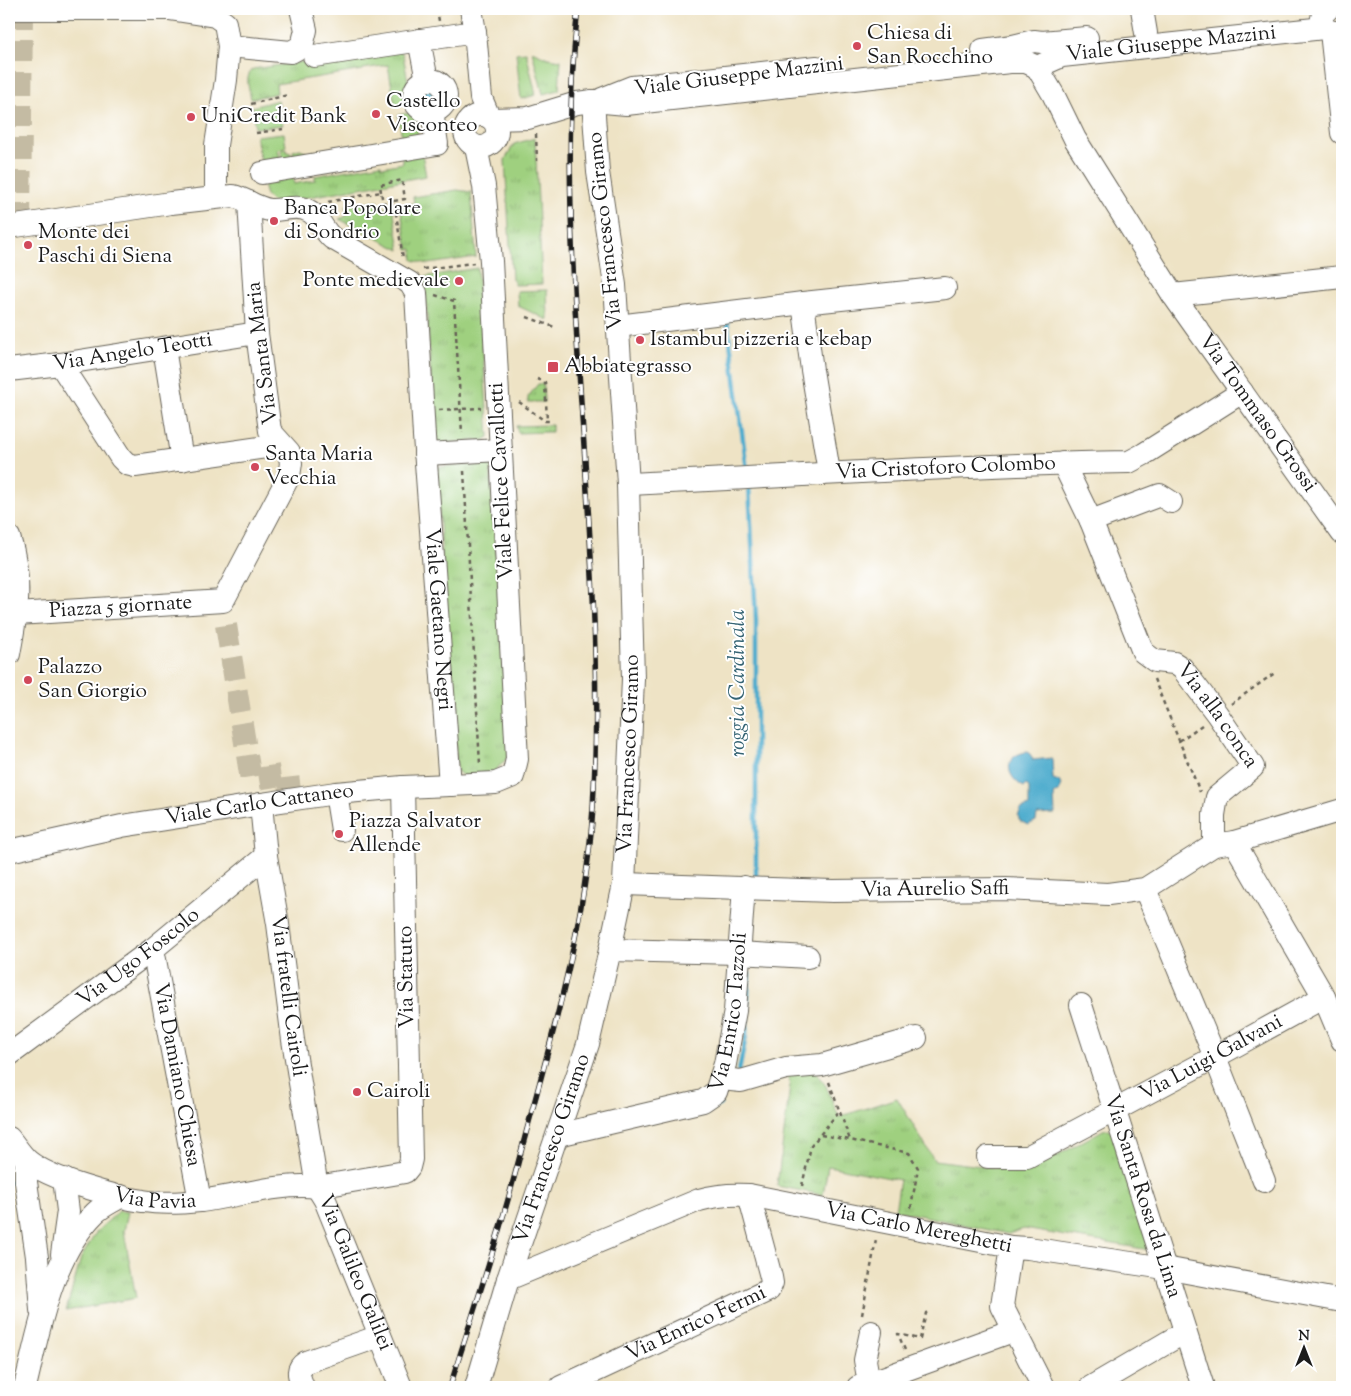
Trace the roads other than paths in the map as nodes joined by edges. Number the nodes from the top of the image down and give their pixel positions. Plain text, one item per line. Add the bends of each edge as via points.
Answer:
1 (9, 9) edge
2 (302, 9) edge
3 (471, 9) edge
4 (1142, 9) edge
5 (1333, 19) edge
6 (475, 32) junction
7 (1146, 33) junction
8 (420, 40) junction
9 (229, 46) junction
10 (314, 56) dead end
11 (1038, 57) junction
12 (436, 86) junction
13 (596, 101) junction
14 (483, 122) junction
15 (1342, 132) edge
16 (437, 144) junction
17 (262, 172) dead end
18 (216, 196) junction
19 (254, 205) junction
20 (9, 227) edge
21 (1342, 277) edge
22 (945, 288) dead end
23 (1173, 295) junction
24 (803, 303) junction
25 (618, 326) junction
26 (257, 334) junction
27 (164, 348) junction
28 (60, 364) junction
29 (9, 370) edge
30 (1242, 392) junction
31 (280, 444) junction
32 (501, 450) junction
33 (425, 454) junction
34 (182, 460) junction
35 (1063, 463) junction
36 (829, 472) junction
37 (628, 484) junction
38 (1171, 502) dead end
39 (1091, 520) junction
40 (1342, 532) edge
41 (9, 537) edge
42 (223, 601) joint
43 (17, 614) junction
44 (9, 654) edge
45 (513, 776) joint
46 (450, 785) junction
47 (404, 787) junction
48 (336, 793) junction
49 (261, 804) junction
50 (1342, 810) edge
51 (342, 830) dead end
52 (1224, 844) junction
53 (9, 851) edge
54 (266, 856) junction
55 (624, 884) junction
56 (744, 887) junction
57 (1145, 889) junction
58 (153, 949) junction
59 (610, 950) junction
60 (738, 954) junction
61 (808, 957) dead end
62 (1324, 997) junction
63 (1081, 1005) dead end
64 (916, 1038) dead end
65 (1342, 1040) edge
66 (9, 1055) edge
67 (1215, 1057) junction
68 (721, 1079) junction
69 (1116, 1110) junction
70 (558, 1135) junction
71 (9, 1138) edge
72 (988, 1157) dead end
73 (26, 1160) junction
74 (409, 1168) joint
75 (64, 1179) junction
76 (1264, 1181) dead end
77 (317, 1187) junction
78 (749, 1195) junction
79 (121, 1196) junction
80 (200, 1201) junction
81 (1011, 1247) junction
82 (61, 1263) junction
83 (1165, 1268) junction
84 (508, 1279) junction
85 (1342, 1301) edge
86 (42, 1320) junction
87 (866, 1327) road end
88 (1013, 1331) junction
89 (1185, 1332) junction
90 (380, 1336) junction
91 (863, 1385) edge
92 (25, 1387) edge
93 (302, 1387) edge
94 (401, 1387) edge
95 (476, 1387) edge
96 (561, 1387) edge
97 (1043, 1387) edge
98 (1091, 1387) edge
99 (1203, 1387) edge

1 - 9 street via 169,9 215,16 225,23
2 - 9 street via 306,30 302,46 291,52
3 - 6 street, Viale Felice Cavallotti
4 - 7 street
5 - 7 street, Viale Giuseppe Mazzini
5 - 11 street, Viale Giuseppe Mazzini
5 - 15 street
6 - 8 street
6 - 14 street, Viale Felice Cavallotti
7 - 11 street, Viale Giuseppe Mazzini
8 - 10 street
8 - 12 street
9 - 18 street via 216,145
11 - 13 street, Viale Giuseppe Mazzini via 626,104
11 - 23 street, Via Tommaso Grossi via 1075,139
12 - 14 street
12 - 16 street via 420,84 414,97 422,110 432,112
13 - 14 street, Viale Giuseppe Mazzini via 577,103 532,124
13 - 25 street, Via Francesco Giramo via 598,172
14 - 16 street
14 - 32 street, Viale Felice Cavallotti via 488,156 484,186
16 - 17 street
18 - 19 street, Viale Gaetano Negri via 233,196
18 - 20 street, Viale Gaetano Negri
19 - 26 street, Via Santa Maria
19 - 33 street, Viale Gaetano Negri via 272,210 300,207 311,212 332,238 410,283 416,293
21 - 23 street
22 - 24 street
23 - 30 street, Via Tommaso Grossi
24 - 25 street
24 - 36 street
25 - 37 street, Via Francesco Giramo
26 - 27 street, Via Angelo Teotti
26 - 31 street, Via Santa Maria via 270,431
27 - 28 street, Via Angelo Teotti
27 - 34 street
28 - 29 street, Via Angelo Teotti
28 - 34 street via 127,464 135,466
30 - 35 street, Via Cristoforo Colombo via 1129,462
30 - 40 street, Via Tommaso Grossi
31 - 34 street
31 - 42 street, Via Santa Maria via 292,463 289,476
32 - 33 street
32 - 45 street, Viale Felice Cavallotti via 517,759
33 - 46 street, Viale Gaetano Negri
35 - 36 street, Via Cristoforo Colombo
35 - 39 street, Via alla conca
36 - 37 street, Via Cristoforo Colombo
37 - 55 street, Via Francesco Giramo via 633,679
38 - 39 street via 1160,495
39 - 52 street, Via alla conca via 1143,652 1155,662 1182,668 1253,767 1217,798 1214,815
41 - 43 street via 19,586
42 - 43 street, Piazza 5 giornate
43 - 44 street
45 - 46 street, Viale Carlo Cattaneo via 496,783
46 - 47 street, Viale Carlo Cattaneo
47 - 48 street, Viale Carlo Cattaneo
47 - 74 street, Via Statuto
48 - 49 street, Viale Carlo Cattaneo
48 - 51 street
49 - 53 street, Viale Carlo Cattaneo via 122,826
49 - 54 street, Via fratelli Cairoli
50 - 52 street, Via Aurelio Saffi
52 - 57 street, Via Aurelio Saffi
52 - 62 street
54 - 58 street, Via Ugo Foscolo
54 - 77 street, Via fratelli Cairoli
55 - 56 street, Via Aurelio Saffi
55 - 59 street, Via Francesco Giramo
56 - 57 street, Via Aurelio Saffi via 833,891 1006,889 1108,894
56 - 60 street, Via Enrico Tazzoli
57 - 67 street
58 - 66 street, Via Ugo Foscolo
58 - 80 street, Via Damiano Chiesa
59 - 60 street
59 - 70 street, Via Francesco Giramo via 588,1044
60 - 61 street
60 - 68 street, Via Enrico Tazzoli via 734,1011
62 - 65 street
62 - 67 street, Via Luigi Galvani
63 - 69 street, Via Santa Rosa da Lima
64 - 68 street via 822,1064 786,1068 742,1081
67 - 69 street, Via Luigi Galvani
67 - 76 street
68 - 70 street, Via Enrico Tazzoli via 716,1092 703,1101
69 - 72 street, Via Luigi Galvani via 1027,1157
69 - 83 street, Via Santa Rosa da Lima
70 - 84 street, Via Francesco Giramo
71 - 73 street, Via Pavia
73 - 75 street, Via Pavia
73 - 86 street
74 - 77 street, Via Pavia via 405,1172
75 - 79 street, Via Pavia
75 - 82 street via 68,1211
77 - 80 street, Via Pavia via 262,1191
77 - 90 street, Via Galileo Galilei
78 - 81 street, Via Carlo Mereghetti
78 - 84 street, Via Carlo Mereghetti via 716,1195 699,1200
78 - 96 street, Via Enrico Fermi via 771,1276 769,1290
79 - 80 street, Via Pavia via 161,1203
79 - 82 street via 96,1212
81 - 83 street, Via Carlo Mereghetti
81 - 88 street via 1002,1306
82 - 86 street
83 - 85 street, Via Carlo Mereghetti
83 - 89 street, Via Santa Rosa da Lima
84 - 95 street, Via Francesco Giramo
86 - 92 street
87 - 91 street
88 - 91 street
88 - 97 street
89 - 98 street
89 - 99 street, Via Santa Rosa da Lima
90 - 93 street via 306,1362 298,1373
90 - 94 street, Via Galileo Galilei

